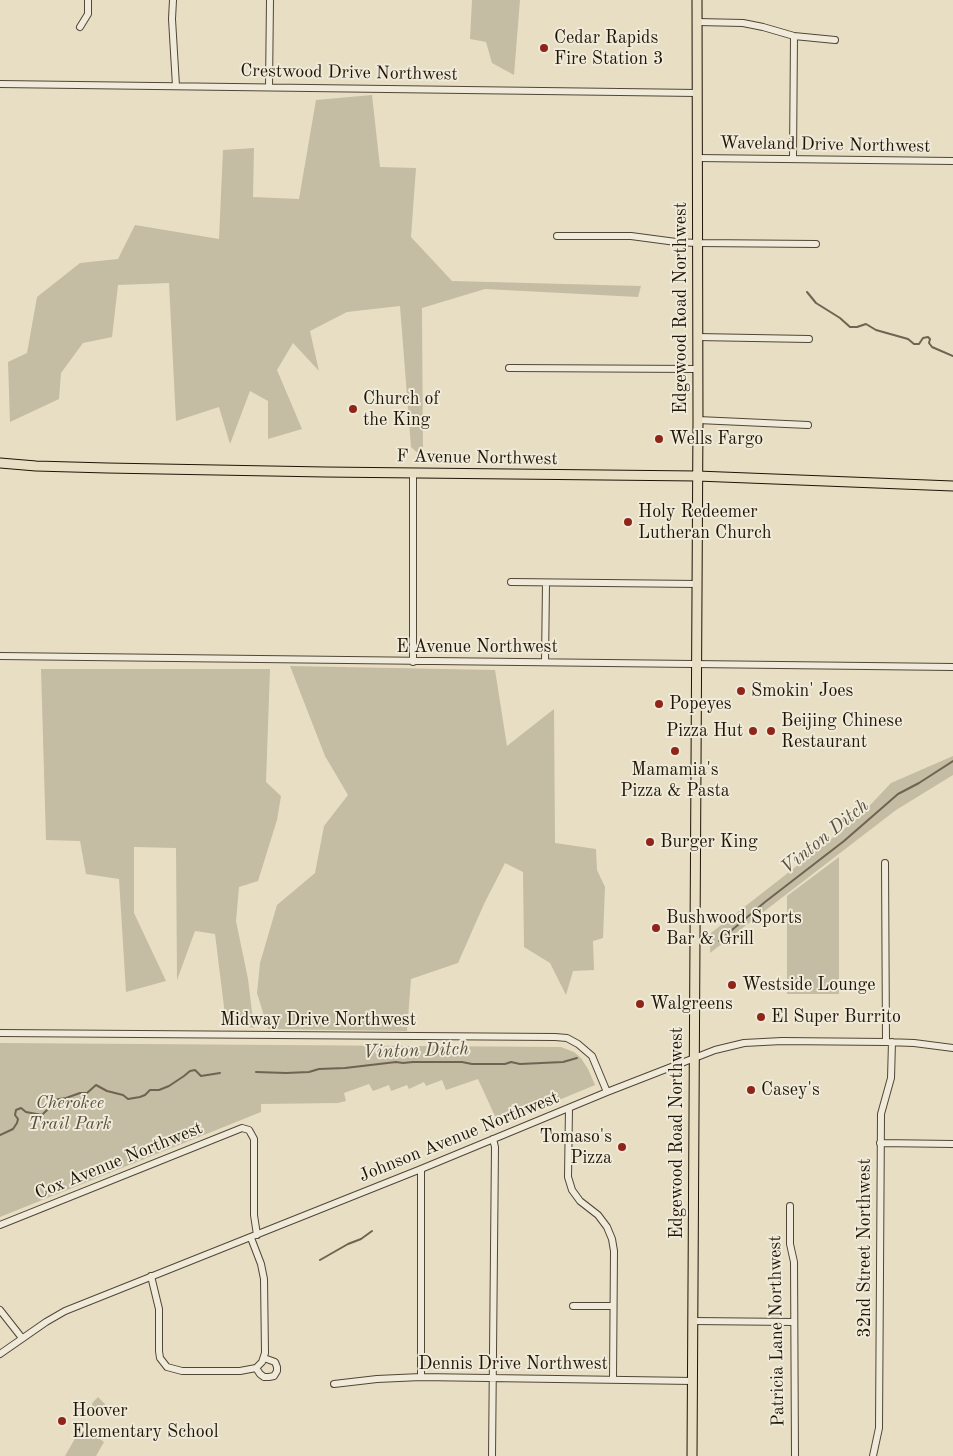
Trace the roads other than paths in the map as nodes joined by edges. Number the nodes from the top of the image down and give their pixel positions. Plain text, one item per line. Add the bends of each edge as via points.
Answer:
1 (88, 0) edge
2 (173, 0) edge
3 (270, 0) edge
4 (697, 0) edge
5 (698, 22) junction
6 (80, 27) dead end
7 (794, 36) junction
8 (835, 40) dead end
9 (0, 84) edge
10 (176, 86) junction
11 (269, 88) junction
12 (697, 92) junction
13 (697, 158) junction
14 (792, 158) junction
15 (953, 161) edge
16 (557, 236) dead end
17 (698, 243) junction
18 (816, 244) dead end
19 (697, 337) junction
20 (809, 339) dead end
21 (509, 368) dead end
22 (697, 369) junction
23 (698, 420) junction
24 (808, 425) dead end
25 (0, 463) edge
26 (413, 473) junction
27 (697, 476) junction
28 (953, 486) edge
29 (511, 582) dead end
30 (546, 583) junction
31 (697, 584) junction
32 (0, 656) edge
33 (413, 662) junction
34 (545, 662) junction
35 (696, 664) junction
36 (953, 667) edge
37 (885, 863) dead end
38 (0, 1033) edge
39 (889, 1042) junction
40 (953, 1048) edge
41 (694, 1059) junction
42 (607, 1092) junction
43 (569, 1108) junction
44 (493, 1139) junction
45 (880, 1143) junction
46 (953, 1144) edge
47 (421, 1169) junction
48 (790, 1206) dead end
49 (0, 1225) edge
50 (254, 1236) junction
51 (151, 1276) junction
52 (574, 1306) dead end
53 (613, 1306) junction
54 (0, 1310) edge
55 (693, 1321) junction
56 (794, 1322) junction
57 (22, 1338) junction
58 (0, 1354) edge
59 (264, 1358) junction
60 (256, 1368) junction
61 (421, 1377) junction
62 (493, 1378) junction
63 (613, 1379) junction
64 (693, 1381) junction
65 (334, 1384) dead end
66 (492, 1456) edge
67 (692, 1456) edge
68 (795, 1456) edge
69 (874, 1456) edge

1 - 6 street via 88,14
2 - 10 street
3 - 11 street
4 - 5 main road, Edgewood Road Northwest
5 - 7 street via 742,23
5 - 12 main road, Edgewood Road Northwest
7 - 8 street
7 - 14 street
9 - 10 street, Crestwood Drive Northwest
10 - 11 street, Crestwood Drive Northwest
11 - 12 street, Crestwood Drive Northwest
12 - 13 main road, Edgewood Road Northwest
13 - 14 street, Waveland Drive Northwest
13 - 17 main road, Edgewood Road Northwest
14 - 15 street, Waveland Drive Northwest
16 - 17 street via 631,236
17 - 18 street
17 - 19 main road, Edgewood Road Northwest
19 - 20 street
19 - 22 main road, Edgewood Road Northwest
21 - 22 street
22 - 23 main road, Edgewood Road Northwest
23 - 24 street
23 - 27 main road, Edgewood Road Northwest
25 - 26 main road, F Avenue Northwest
26 - 27 main road, F Avenue Northwest
26 - 33 street
27 - 28 main road, F Avenue Northwest
27 - 31 main road, Edgewood Road Northwest
29 - 30 street
30 - 31 street
30 - 34 street
31 - 35 main road, Edgewood Road Northwest
32 - 33 street, E Avenue Northwest
33 - 34 street, E Avenue Northwest
34 - 35 street, E Avenue Northwest
35 - 36 street, E Avenue Northwest
35 - 41 main road, Edgewood Road Northwest
37 - 39 street, 32nd Street Northwest
38 - 42 street, Midway Drive Northwest via 566,1038 592,1056
39 - 40 street, Johnson Avenue Northwest
39 - 41 street, Johnson Avenue Northwest via 758,1042 728,1047
39 - 45 street, 32nd Street Northwest via 891,1078 881,1114
41 - 42 street, Johnson Avenue Northwest
41 - 55 main road, Edgewood Road Northwest
42 - 43 street, Johnson Avenue Northwest
43 - 44 street, Johnson Avenue Northwest
43 - 53 street via 568,1177 572,1190 598,1215 612,1239
44 - 47 street, Johnson Avenue Northwest
44 - 62 street via 496,1146
45 - 46 street
45 - 69 street, 32nd Street Northwest via 879,1428
47 - 50 street, Johnson Avenue Northwest
47 - 61 street
48 - 56 street, Patricia Lane Northwest
49 - 50 street, Cox Avenue Northwest via 242,1128 249,1130 254,1139
50 - 51 street, Johnson Avenue Northwest
50 - 59 street via 264,1279
51 - 57 street, Johnson Avenue Northwest via 65,1311
51 - 60 street via 159,1309 160,1358 167,1367 182,1371
52 - 53 street
53 - 63 street
54 - 57 street
55 - 56 street
55 - 64 main road, Edgewood Road Northwest
56 - 68 street, Patricia Lane Northwest
57 - 58 street, Johnson Avenue Northwest
59 - 60 street
59 - 60 street via 275,1362 277,1371 274,1376 264,1377
61 - 62 street, Dennis Drive Northwest
61 - 65 street, Dennis Drive Northwest
62 - 63 street, Dennis Drive Northwest
62 - 66 street
63 - 64 street, Dennis Drive Northwest
64 - 67 main road, Edgewood Road Northwest

